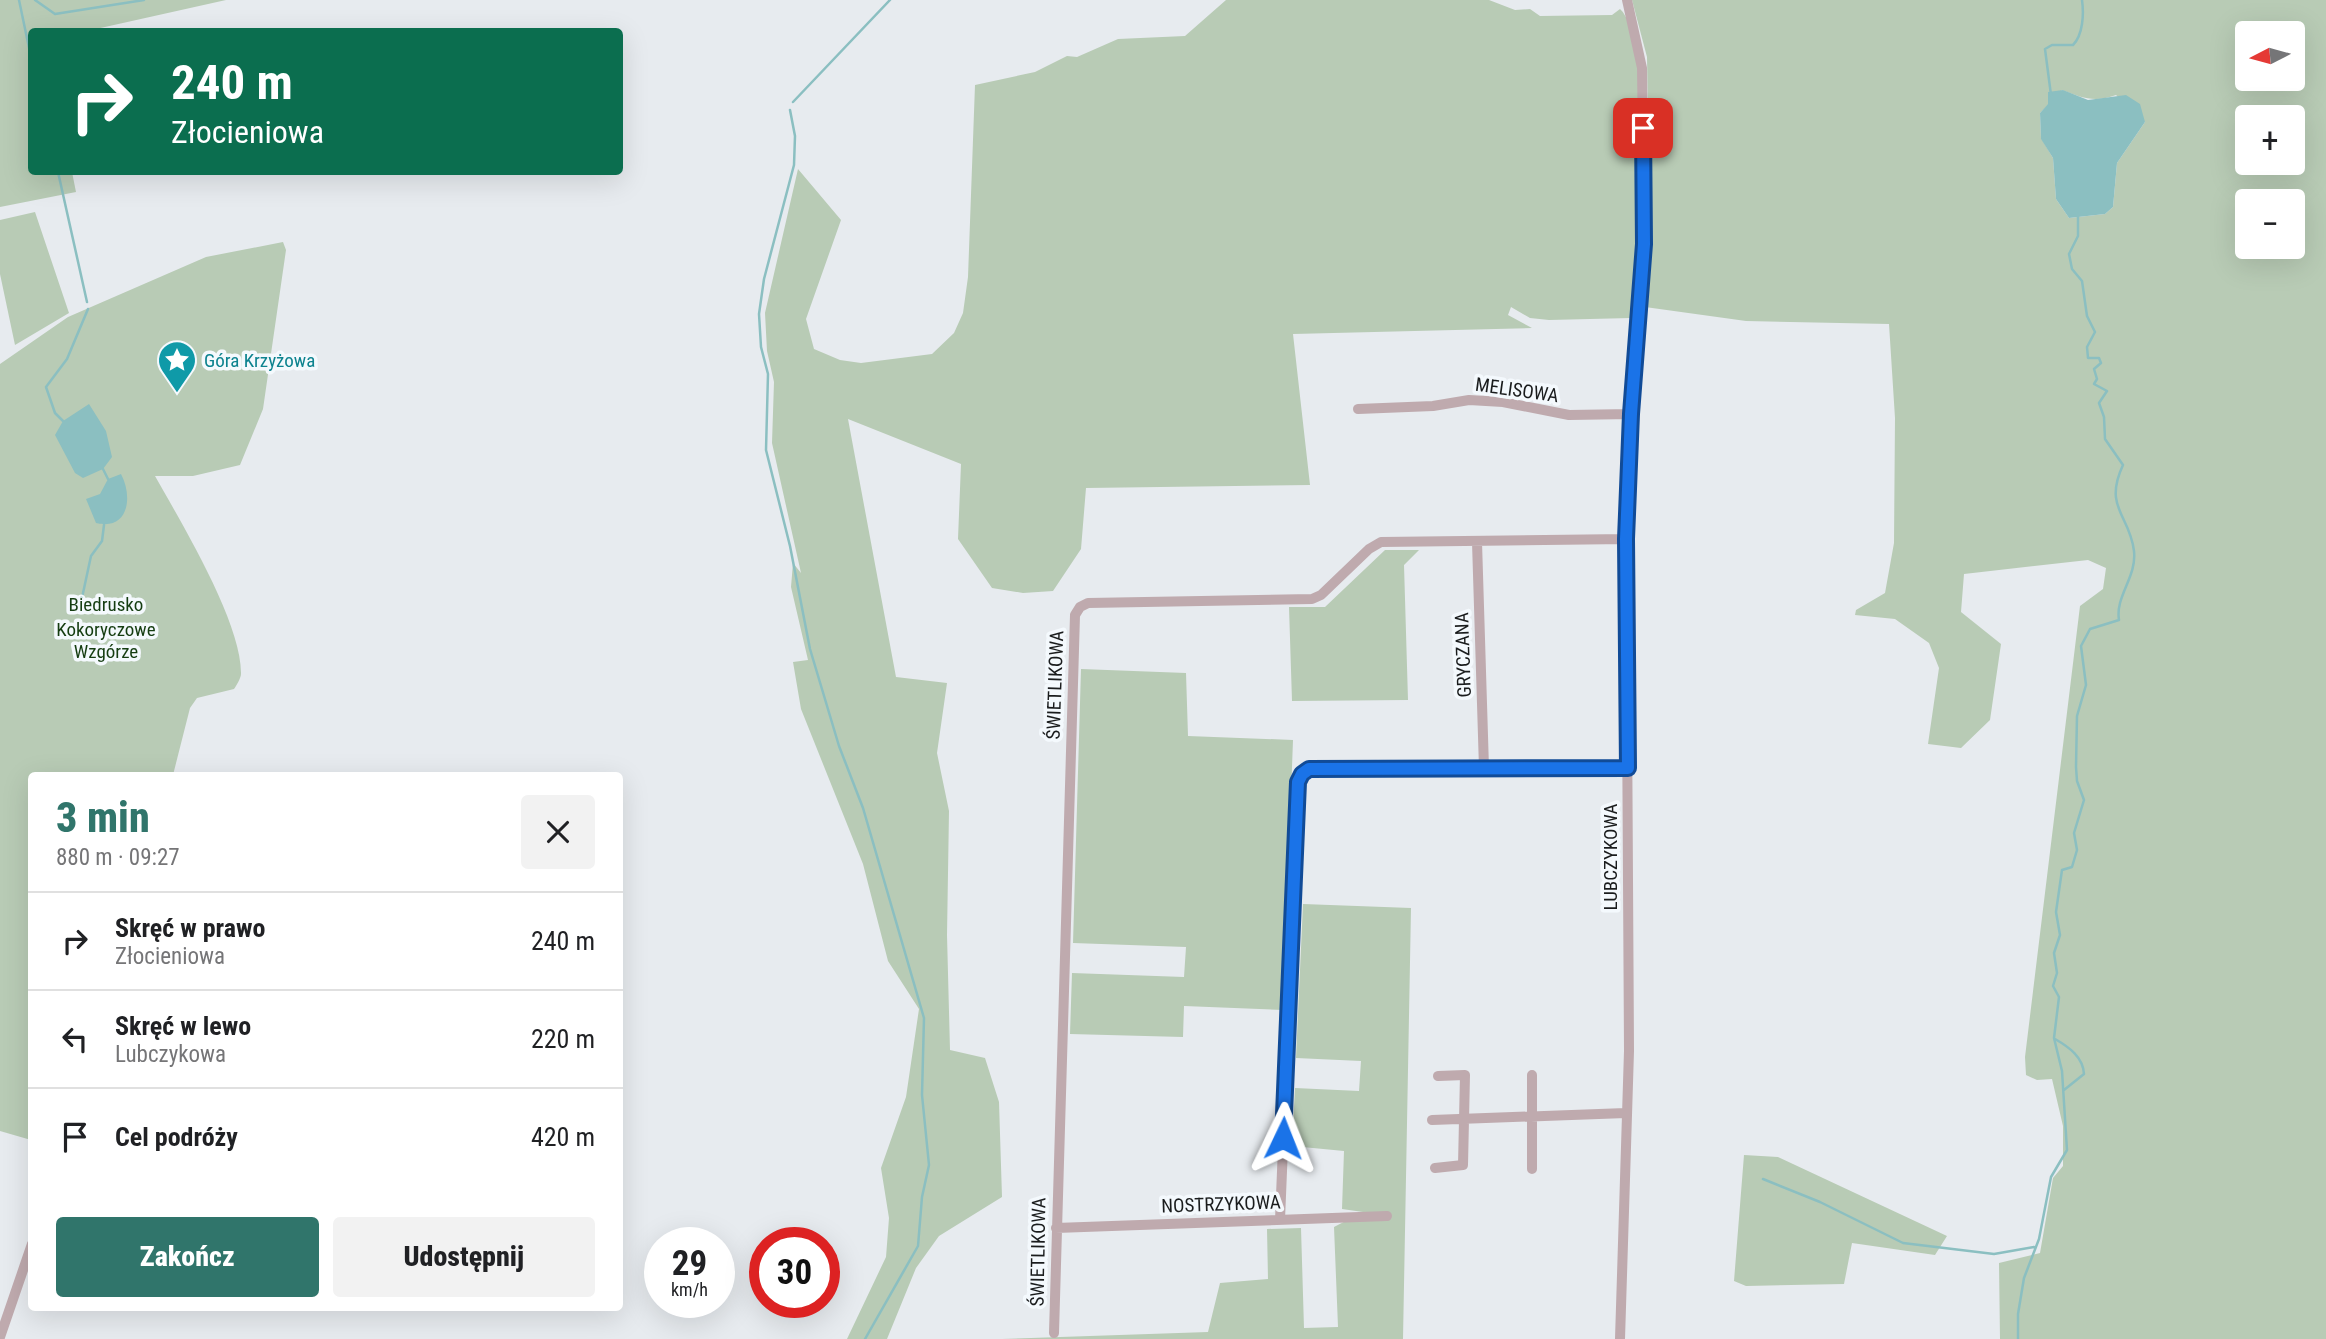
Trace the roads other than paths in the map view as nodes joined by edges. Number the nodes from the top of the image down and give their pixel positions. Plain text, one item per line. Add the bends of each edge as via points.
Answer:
1 (1627, 0) edge
2 (1358, 410) dead end
3 (1631, 414) junction
4 (1626, 539) junction
5 (1477, 542) junction
6 (1484, 768) junction
7 (1628, 768) junction
8 (1532, 1075) dead end
9 (1438, 1076) dead end
10 (1626, 1113) junction
11 (1533, 1118) junction
12 (1432, 1120) dead end
13 (1465, 1120) junction
14 (1435, 1168) dead end
15 (1532, 1169) dead end
16 (1387, 1216) dead end
17 (1280, 1220) junction
18 (1056, 1228) junction
19 (28, 1256) edge
20 (1054, 1333) dead end
21 (0, 1337) edge
22 (1620, 1339) edge

1 - 3 street, LUBCZYKOWA via 1638,45 1643,106 1644,244
2 - 3 street, MELISOWA via 1469,400 1569,415
3 - 4 street, LUBCZYKOWA
4 - 5 street, ŚWIETLIKOWA
4 - 7 street, LUBCZYKOWA
5 - 6 street, GRYCZANA
5 - 18 street, ŚWIETLIKOWA via 1381,542 1312,599 1088,603 1075,614
6 - 7 street
6 - 17 street via 1309,769 1298,782
7 - 10 street, LUBCZYKOWA
8 - 11 street
9 - 13 street via 1465,1075
10 - 11 street
10 - 22 street, LUBCZYKOWA
11 - 13 street
11 - 15 street
12 - 13 street
13 - 14 street via 1464,1165
16 - 17 street, NOSTRZYKOWA
17 - 18 street, NOSTRZYKOWA
18 - 20 street, ŚWIETLIKOWA
19 - 21 street

